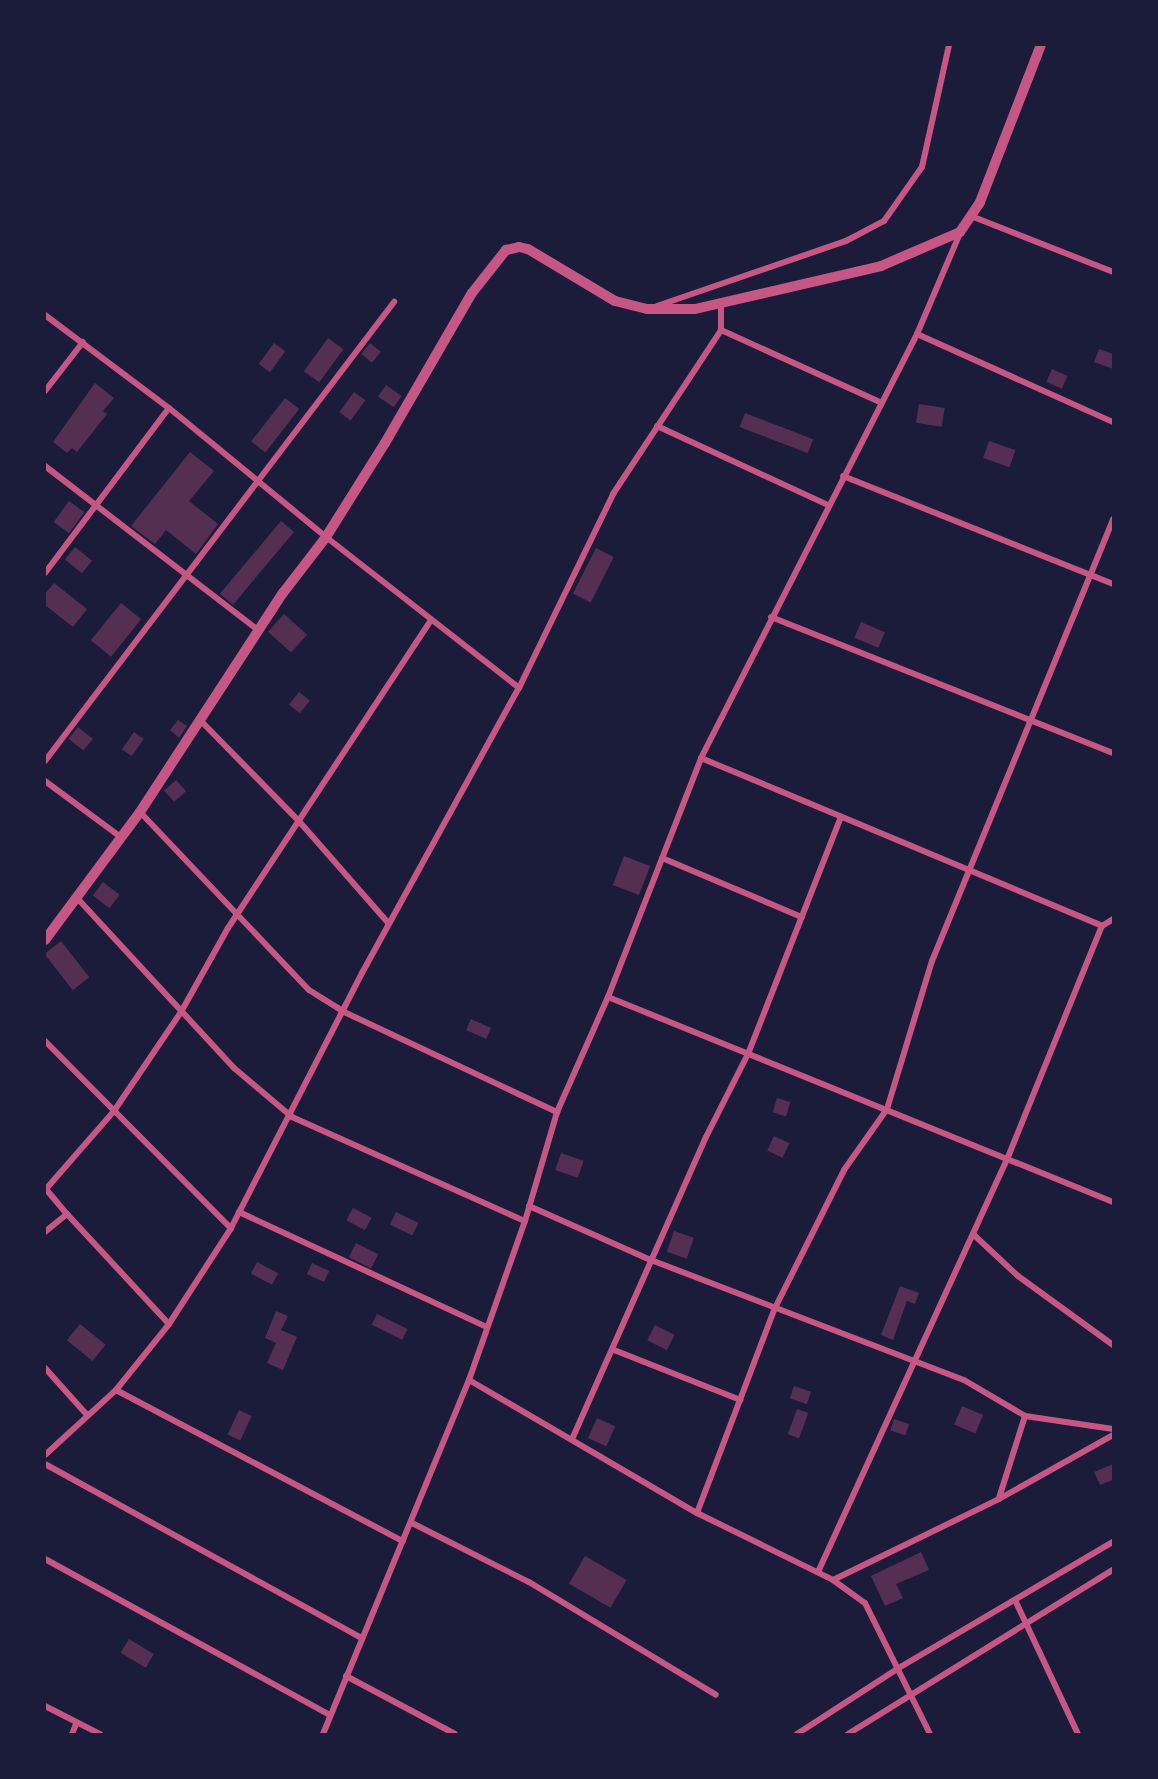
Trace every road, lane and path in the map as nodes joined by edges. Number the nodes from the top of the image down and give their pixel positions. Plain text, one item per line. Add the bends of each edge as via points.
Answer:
1 (949, 45) edge
2 (1041, 45) edge
3 (971, 216) junction
4 (960, 232) junction
5 (1113, 272) edge
6 (394, 302) dead end
7 (721, 303) junction
8 (647, 309) junction
9 (45, 315) edge
10 (721, 330) junction
11 (917, 334) junction
12 (83, 342) junction
13 (45, 391) edge
14 (880, 402) junction
15 (169, 408) junction
16 (1113, 422) edge
17 (657, 426) junction
18 (45, 466) edge
19 (843, 476) junction
20 (255, 480) junction
21 (828, 505) junction
22 (96, 508) junction
23 (1113, 519) edge
24 (326, 537) junction
25 (45, 573) edge
26 (184, 575) junction
27 (1089, 577) junction
28 (1113, 584) edge
29 (771, 617) junction
30 (430, 620) junction
31 (260, 631) junction
32 (519, 688) junction
33 (199, 720) junction
34 (1033, 721) junction
35 (1113, 753) edge
36 (701, 758) junction
37 (45, 761) edge
38 (45, 781) edge
39 (140, 812) junction
40 (842, 817) junction
41 (298, 820) junction
42 (122, 838) junction
43 (662, 858) junction
44 (968, 870) junction
45 (78, 899) junction
46 (239, 916) junction
47 (802, 917) junction
48 (1113, 919) edge
49 (389, 924) junction
50 (1102, 926) junction
51 (45, 940) edge
52 (608, 997) junction
53 (342, 1011) junction
54 (181, 1012) junction
55 (45, 1041) edge
56 (748, 1054) junction
57 (887, 1109) junction
58 (114, 1112) junction
59 (557, 1112) junction
60 (292, 1117) junction
61 (1008, 1157) junction
62 (46, 1189) edge
63 (1113, 1202) edge
64 (530, 1206) junction
65 (239, 1212) junction
66 (67, 1214) junction
67 (525, 1221) junction
68 (231, 1228) junction
69 (45, 1232) edge
70 (974, 1235) junction
71 (651, 1260) junction
72 (775, 1308) junction
73 (169, 1324) junction
74 (485, 1326) junction
75 (1113, 1345) edge
76 (614, 1350) junction
77 (915, 1360) junction
78 (45, 1368) edge
79 (469, 1380) junction
80 (116, 1390) junction
81 (740, 1400) junction
82 (88, 1416) junction
83 (1025, 1416) junction
84 (1113, 1429) edge
85 (1113, 1435) edge
86 (573, 1437) junction
87 (45, 1455) edge
88 (45, 1464) edge
89 (999, 1499) junction
90 (697, 1513) junction
91 (412, 1522) junction
92 (403, 1541) junction
93 (1113, 1542) edge
94 (45, 1559) edge
95 (1113, 1570) edge
96 (818, 1572) junction
97 (833, 1580) junction
98 (1015, 1600) junction
99 (1025, 1622) junction
100 (362, 1638) junction
101 (897, 1669) junction
102 (346, 1676) junction
103 (910, 1693) junction
104 (716, 1695) dead end
105 (45, 1706) edge
106 (330, 1714) junction
107 (76, 1724) junction
108 (72, 1734) edge
109 (100, 1734) edge
110 (322, 1734) edge
111 (455, 1734) edge
112 (797, 1734) edge
113 (848, 1734) edge
114 (930, 1734) edge
115 (1078, 1734) edge

1 - 8 street via 922,167 884,221 846,241
2 - 3 street
3 - 4 street
3 - 5 street
4 - 7 street via 881,266
4 - 11 street
6 - 20 street
7 - 8 street via 695,309
7 - 10 street
8 - 24 street via 615,301 528,249 506,250 472,293 386,443
9 - 12 street
10 - 14 street
10 - 17 street
11 - 14 street
11 - 16 street
12 - 13 street
12 - 15 street
14 - 19 street
15 - 20 street
15 - 22 street
17 - 21 street
17 - 32 street via 613,494
18 - 22 street
19 - 21 street
19 - 27 street
20 - 24 street
20 - 26 street
21 - 29 street
22 - 25 street
22 - 26 street
23 - 27 street
24 - 30 street
24 - 31 street via 283,593
26 - 31 street
26 - 37 street
27 - 28 street
27 - 34 street
29 - 34 street
29 - 36 street
30 - 32 street
30 - 41 street
31 - 33 street
32 - 49 street
33 - 39 street
33 - 41 street
34 - 35 street
34 - 44 street
36 - 40 street
36 - 43 street
38 - 42 street
39 - 42 street
39 - 46 street
40 - 44 street
40 - 47 street
41 - 46 street
41 - 49 street
42 - 45 street
43 - 47 street
43 - 52 street
44 - 50 street
44 - 57 street via 933,961
45 - 51 street
45 - 54 street
46 - 53 street via 309,990
46 - 54 street via 196,981
47 - 56 street
48 - 50 street
49 - 53 street
50 - 61 street
52 - 56 street
52 - 59 street
53 - 59 street
53 - 60 street
54 - 58 street
54 - 60 street via 234,1068
55 - 58 street
56 - 57 street
56 - 71 street via 720,1106
57 - 61 street
57 - 72 street via 844,1170
58 - 62 street
58 - 68 street
59 - 64 street
60 - 65 street
60 - 67 street
61 - 63 street
61 - 70 street
62 - 66 street
64 - 67 street
64 - 71 street
65 - 68 street
65 - 74 street
66 - 69 street
66 - 73 street
67 - 74 street
68 - 73 street
70 - 75 street via 1018,1276
70 - 77 street
71 - 72 street
71 - 76 street
72 - 77 street
72 - 81 street
73 - 80 street
74 - 79 street
76 - 81 street
76 - 86 street
77 - 83 street via 964,1380
77 - 96 street
78 - 82 street
79 - 86 street
79 - 91 street
80 - 82 street
80 - 92 street
81 - 90 street
82 - 87 street
83 - 84 street
83 - 89 street
85 - 89 street
86 - 90 street
88 - 100 street
89 - 97 street
90 - 96 street
91 - 92 street
91 - 104 street via 529,1582
92 - 100 street
93 - 98 street
94 - 106 street
95 - 99 street
96 - 97 street
97 - 101 street via 865,1603
98 - 99 street
98 - 101 street
99 - 103 street
99 - 115 street
100 - 102 street
101 - 103 street
101 - 112 street
102 - 106 street
102 - 111 street
103 - 113 street
103 - 114 street
105 - 107 street
106 - 110 street
107 - 108 street
107 - 109 street

